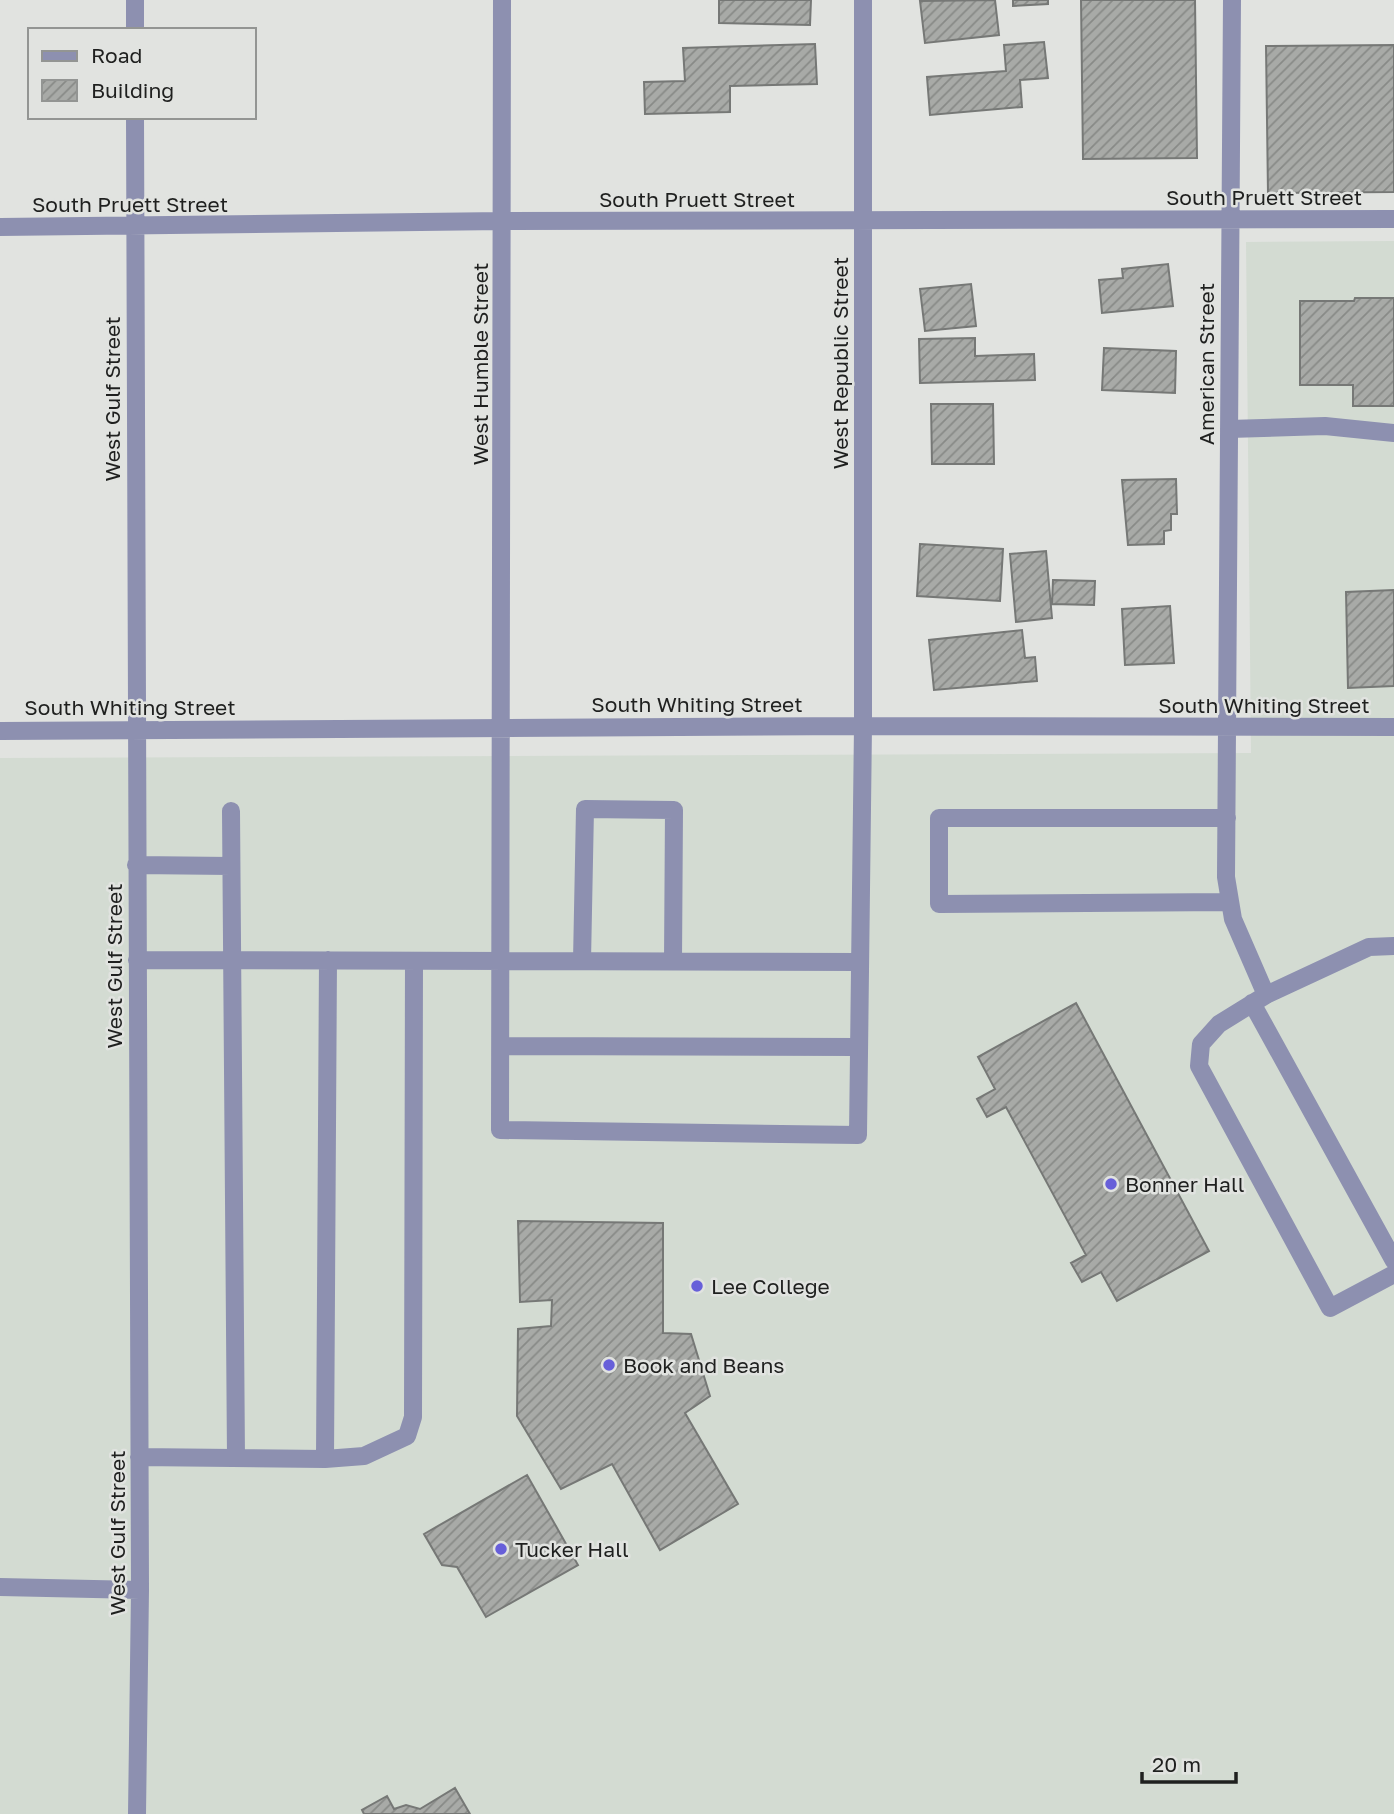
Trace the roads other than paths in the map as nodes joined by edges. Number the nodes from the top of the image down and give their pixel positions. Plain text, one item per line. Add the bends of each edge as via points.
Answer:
1 (135, 0) edge
2 (502, 0) edge
3 (863, 0) edge
4 (1232, 0) edge
5 (135, 28) edge
6 (135, 119) edge
7 (1229, 219) junction
8 (1394, 219) edge
9 (503, 221) junction
10 (863, 222) junction
11 (0, 227) edge
12 (134, 228) junction
13 (1228, 429) junction
14 (1394, 433) edge
15 (863, 726) junction
16 (1394, 727) edge
17 (502, 728) junction
18 (1228, 729) junction
19 (136, 730) junction
20 (0, 731) edge
21 (231, 811) dead end
22 (1227, 818) junction
23 (136, 865) junction
24 (231, 866) junction
25 (1229, 902) junction
26 (1394, 946) edge
27 (136, 960) junction
28 (232, 960) junction
29 (328, 960) junction
30 (414, 961) junction
31 (501, 961) junction
32 (582, 961) junction
33 (673, 961) junction
34 (860, 961) junction
35 (1259, 999) junction
36 (501, 1046) junction
37 (859, 1047) junction
38 (1394, 1261) edge
39 (1394, 1274) edge
40 (139, 1457) junction
41 (236, 1458) junction
42 (325, 1459) junction
43 (0, 1587) edge
44 (140, 1590) junction
45 (137, 1814) edge

1 - 5 street
2 - 9 street, West Humble Street
3 - 10 street, West Republic Street
4 - 7 street, American Street
6 - 12 street, West Gulf Street
7 - 8 street, South Pruett Street
7 - 10 street, South Pruett Street
7 - 13 street, American Street
9 - 10 street, South Pruett Street
9 - 12 street, South Pruett Street
9 - 17 street, West Humble Street
10 - 15 street, West Republic Street
11 - 12 street, South Pruett Street
12 - 19 street, West Gulf Street
13 - 14 street via 1325,426
13 - 18 street, American Street
15 - 17 street, South Whiting Street
15 - 18 street, South Whiting Street
15 - 34 street, West Republic Street
16 - 18 street, South Whiting Street
17 - 19 street, South Whiting Street
17 - 31 street, West Humble Street
18 - 22 street, American Street
19 - 20 street, South Whiting Street
19 - 23 street, West Gulf Street
21 - 24 street
22 - 25 street, American Street
22 - 25 street via 939,818 939,904
23 - 24 street
23 - 27 street, West Gulf Street
24 - 28 street
25 - 35 street, American Street
26 - 35 street via 1369,947
27 - 28 street
27 - 40 street, West Gulf Street
28 - 29 street
28 - 41 street
29 - 30 street
29 - 42 street
30 - 31 street
30 - 42 street via 413,1418 407,1436 390,1446 364,1456
31 - 32 street
31 - 36 street, West Humble Street
32 - 33 street
32 - 33 street via 585,809 674,810
33 - 34 street
34 - 37 street, West Republic Street
35 - 38 street, American Street
35 - 39 street via 1219,1024 1201,1044 1199,1066 1330,1308
36 - 37 street
36 - 37 street, West Humble Street via 500,1130 858,1135
40 - 41 street
40 - 44 street, West Gulf Street
41 - 42 street
43 - 44 street
44 - 45 street, West Gulf Street

